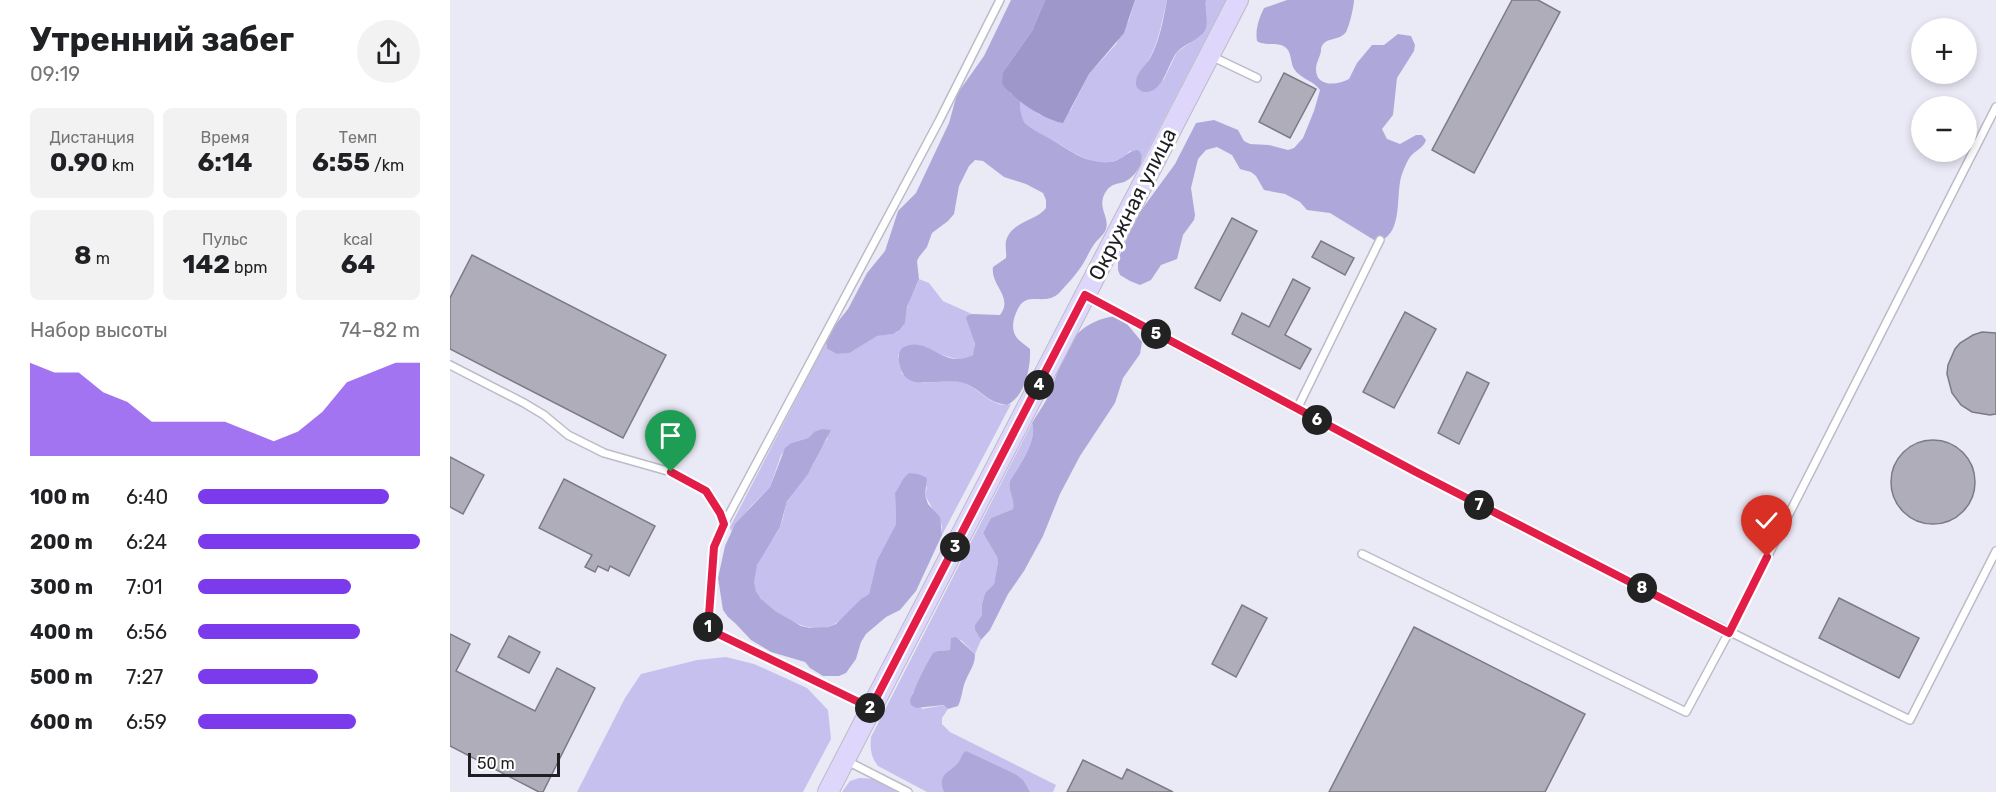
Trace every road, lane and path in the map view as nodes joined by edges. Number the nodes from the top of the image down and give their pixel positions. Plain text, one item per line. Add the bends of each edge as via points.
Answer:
1 (1000, 0) edge
2 (1238, 0) edge
3 (1209, 55) junction
4 (1257, 78) dead end
5 (1996, 107) edge
6 (1380, 240) dead end
7 (1085, 295) junction
8 (450, 365) edge
9 (1297, 409) junction
10 (724, 524) junction
11 (1996, 551) edge
12 (1362, 554) dead end
13 (1729, 633) junction
14 (871, 708) junction
15 (845, 759) junction
16 (828, 792) edge
17 (908, 792) edge

1 - 10 lane
2 - 3 main road, Окружная улица
3 - 4 lane
3 - 7 main road, Окружная улица
5 - 13 lane
6 - 9 lane
7 - 9 lane
7 - 14 main road, Окружная улица
8 - 10 lane via 544,415 568,435 604,453 671,472 706,491
9 - 13 lane
10 - 14 lane via 714,547 708,629
11 - 13 lane via 1910,720
12 - 13 lane via 1686,712
14 - 15 main road, Окружная улица
15 - 16 main road, Окружная улица
15 - 17 lane

